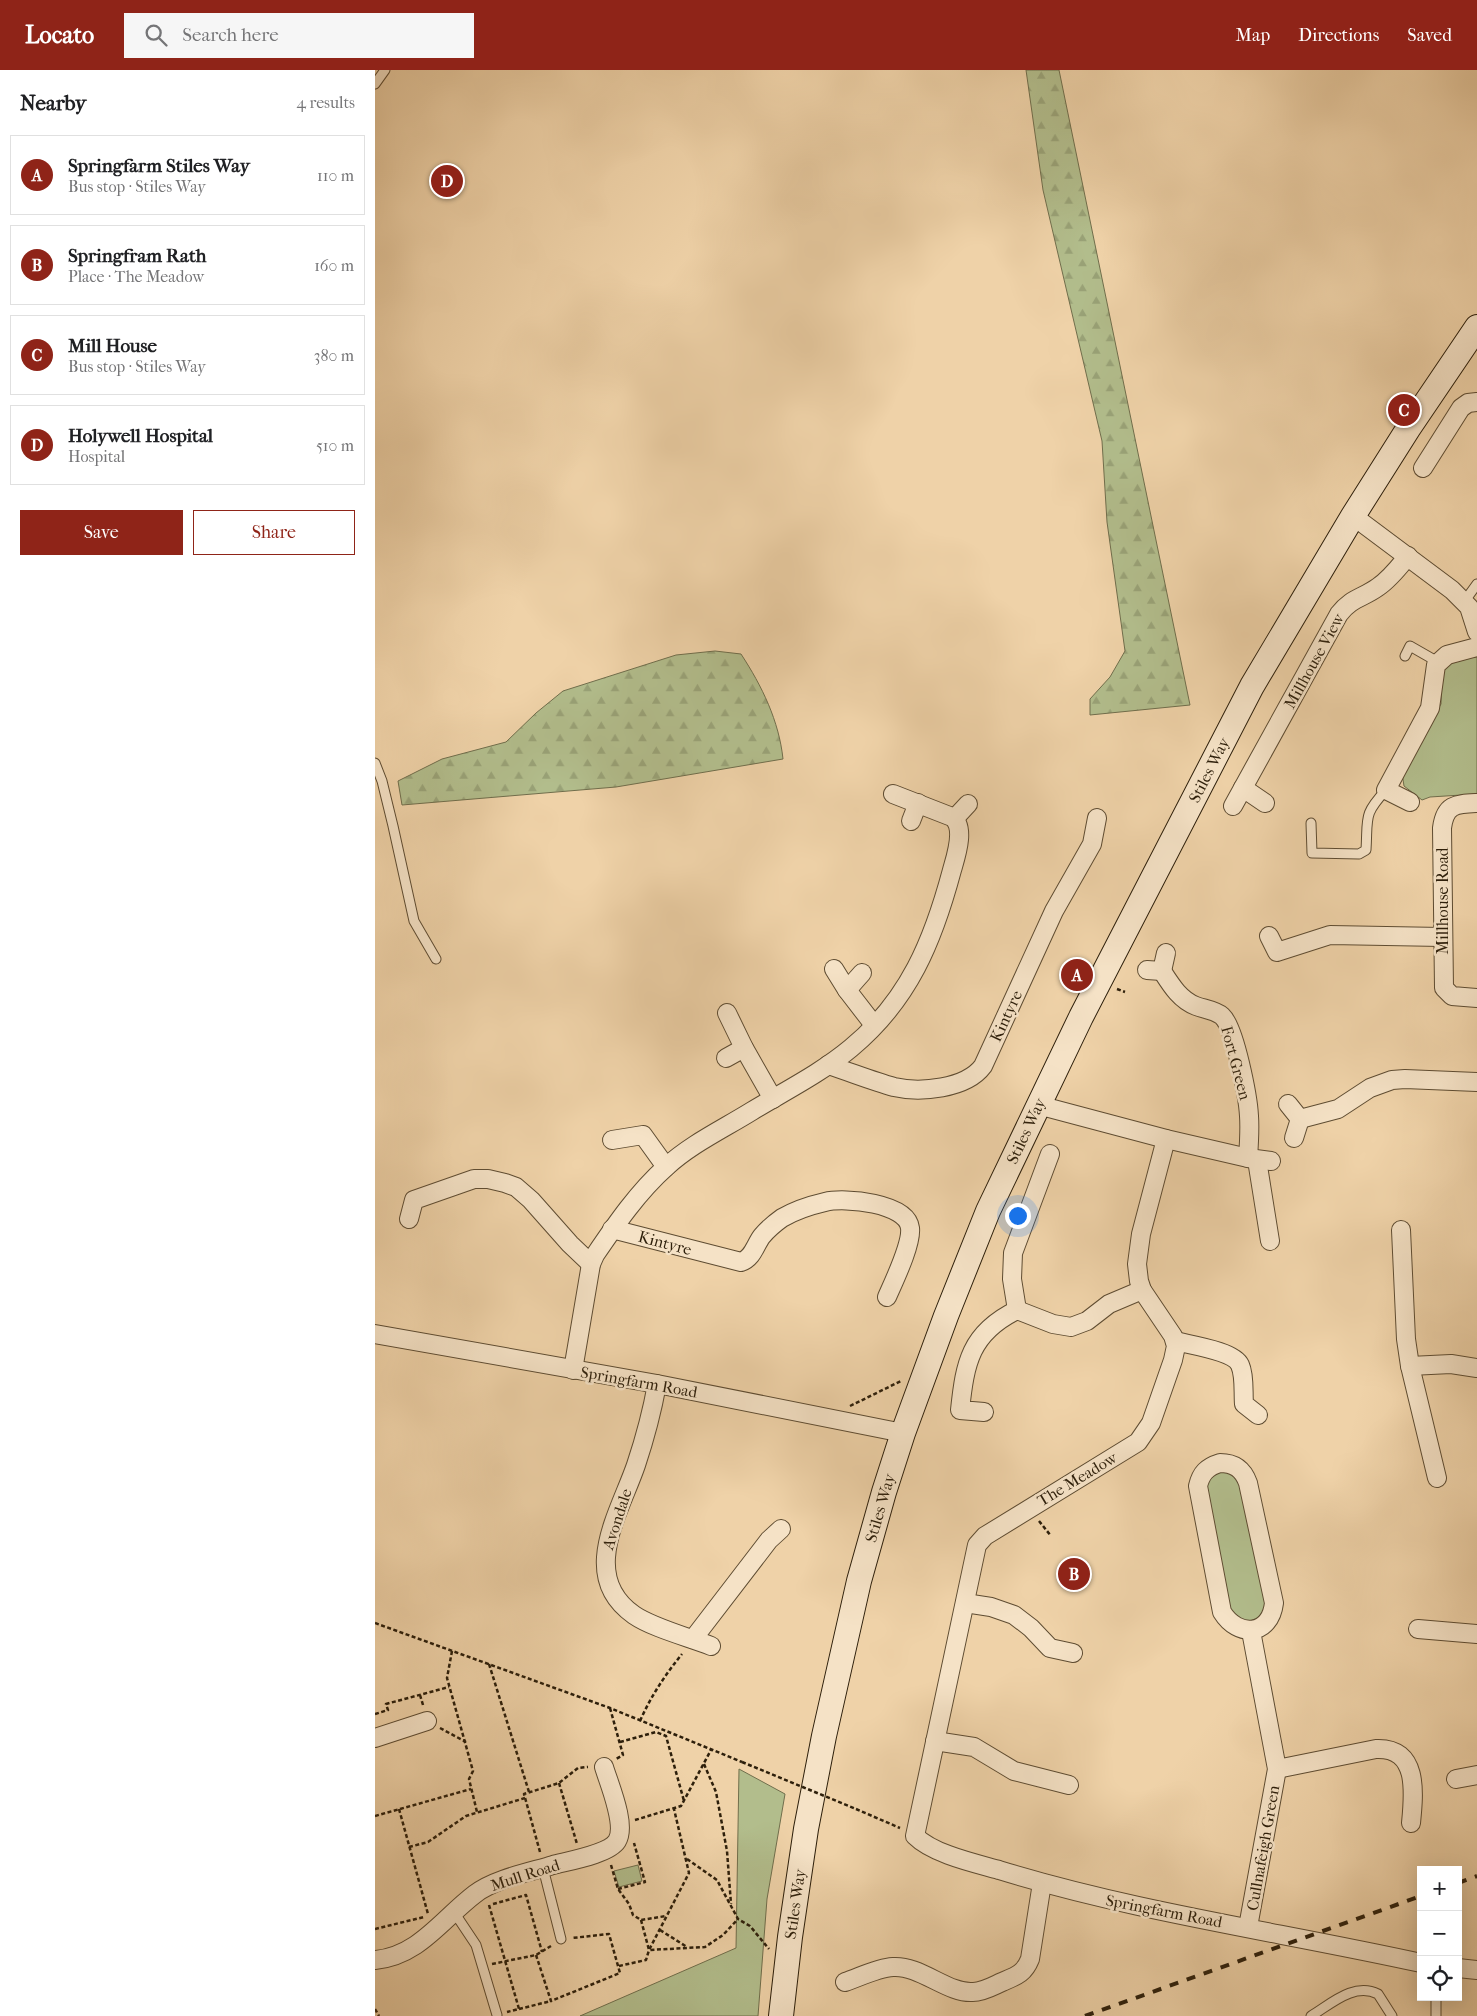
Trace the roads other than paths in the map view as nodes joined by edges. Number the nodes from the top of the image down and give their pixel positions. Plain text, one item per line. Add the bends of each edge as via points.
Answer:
1 (385, 70) edge
2 (375, 84) edge
3 (1477, 327) edge
4 (1477, 402) edge
5 (1423, 468) dead end
6 (1353, 516) junction
7 (1408, 556) junction
8 (1477, 584) edge
9 (1464, 602) junction
10 (1477, 632) edge
11 (1477, 647) edge
12 (1405, 656) dead end
13 (1438, 662) junction
14 (375, 763) edge
15 (1243, 788) junction
16 (1386, 790) junction
17 (893, 794) dead end
18 (1410, 802) dead end
19 (1477, 803) edge
20 (918, 804) junction
21 (968, 804) dead end
22 (1265, 804) dead end
23 (1233, 806) dead end
24 (955, 818) junction
25 (1097, 818) dead end
26 (911, 821) dead end
27 (1311, 823) dead end
28 (1269, 936) dead end
29 (1442, 937) junction
30 (1166, 953) dead end
31 (436, 959) dead end
32 (834, 969) dead end
33 (862, 973) dead end
34 (847, 990) junction
35 (1477, 998) edge
36 (727, 1014) dead end
37 (874, 1024) junction
38 (744, 1048) junction
39 (726, 1058) dead end
40 (828, 1065) junction
41 (1477, 1082) edge
42 (773, 1098) junction
43 (1288, 1104) dead end
44 (1038, 1105) junction
45 (1300, 1119) junction
46 (1294, 1138) dead end
47 (1167, 1139) junction
48 (612, 1140) dead end
49 (1050, 1154) dead end
50 (1259, 1160) junction
51 (667, 1167) junction
52 (409, 1219) dead end
53 (612, 1230) junction
54 (1401, 1230) dead end
55 (1271, 1242) dead end
56 (591, 1264) junction
57 (1142, 1290) junction
58 (887, 1297) dead end
59 (1017, 1310) junction
60 (375, 1334) edge
61 (1175, 1341) junction
62 (1410, 1366) junction
63 (1477, 1368) edge
64 (573, 1370) junction
65 (657, 1384) junction
66 (984, 1412) dead end
67 (1258, 1415) dead end
68 (903, 1433) junction
69 (1437, 1478) dead end
70 (781, 1529) dead end
71 (965, 1603) junction
72 (1418, 1629) dead end
73 (1251, 1630) junction
74 (1477, 1634) edge
75 (693, 1639) junction
76 (711, 1646) dead end
77 (1073, 1653) dead end
78 (427, 1721) dead end
79 (375, 1738) edge
80 (935, 1741) junction
81 (604, 1767) road end
82 (1277, 1770) junction
83 (1477, 1775) edge
84 (1456, 1779) dead end
85 (1069, 1785) dead end
86 (1411, 1823) dead end
87 (916, 1830) joint
88 (543, 1868) junction
89 (1042, 1883) junction
90 (453, 1916) junction
91 (1248, 1927) junction
92 (561, 1939) road end
93 (375, 1960) edge
94 (1417, 1962) edge
95 (1462, 1968) edge
96 (1477, 1970) edge
97 (845, 1982) dead end
98 (1436, 2001) edge
99 (497, 2015) road end
100 (781, 2016) edge
101 (1311, 2016) edge
102 (1392, 2016) edge
103 (1436, 2016) edge

1 - 2 lane
3 - 6 main road, Stiles Way
4 - 5 street via 1461,408
6 - 7 street
6 - 44 main road, Stiles Way via 1252,686
7 - 9 street
7 - 15 street, Millhouse View via 1377,588 1350,602 1339,614
8 - 9 lane
9 - 10 street via 1469,607
11 - 13 street via 1451,653
12 - 13 lane via 1410,646
13 - 16 street via 1430,708
14 - 31 lane via 414,921
15 - 22 street
15 - 23 street, Millhouse View
16 - 18 street
16 - 27 lane via 1368,814 1366,850 1359,854 1312,853
17 - 20 street
19 - 29 street, Millhouse Road via 1451,806 1443,821
20 - 24 street
20 - 26 street
21 - 24 street
24 - 37 street, Kintyre via 959,832 953,865 931,938 907,986
25 - 40 street, Kintyre via 1092,844 1054,911 978,1073 944,1087 910,1089 894,1087
28 - 29 street via 1277,952 1330,935
29 - 35 street, Millhouse Road via 1443,982 1447,992 1458,998
30 - 50 street, Fort Green via 1155,970 1183,999 1219,1014 1226,1022 1233,1039
32 - 34 street
33 - 34 street
34 - 37 street
36 - 38 street
37 - 40 street, Kintyre via 852,1047
38 - 39 street
38 - 42 street
40 - 42 street, Kintyre
41 - 45 street via 1392,1080 1370,1088 1337,1108
42 - 51 street, Kintyre via 693,1146
43 - 45 street
44 - 47 street
44 - 68 main road, Stiles Way via 989,1210
45 - 46 street
47 - 50 street
47 - 57 street via 1139,1245 1137,1272
48 - 51 street via 643,1135
49 - 59 street via 1013,1253 1012,1280
50 - 55 street
51 - 53 street, Kintyre via 637,1197
52 - 56 street via 414,1200 467,1181 495,1180 516,1187 531,1200
53 - 56 street, Kintyre
53 - 58 street, Kintyre via 741,1262 748,1259 762,1236 783,1218 813,1205 840,1200 883,1206 903,1214 910,1228 909,1242
54 - 62 street
56 - 64 street, Kintyre
57 - 59 street via 1109,1304 1087,1321 1071,1327 1053,1324
57 - 61 street
59 - 66 street via 994,1324 970,1353 960,1410
60 - 64 street, Springfarm Road
61 - 67 street via 1236,1358 1241,1369 1244,1404
61 - 71 street, The Meadow via 1170,1368 1143,1436 1123,1452 985,1536 974,1555
62 - 63 street via 1451,1364
62 - 69 street
64 - 65 street, Springfarm Road
65 - 68 street, Springfarm Road
65 - 75 street, Avondale via 647,1430 607,1541 605,1570 614,1593 632,1614
68 - 100 main road, Stiles Way via 859,1581 823,1736 806,1829
70 - 75 street
71 - 77 street via 1014,1615 1050,1648
71 - 80 street, The Meadow
72 - 74 street
73 - 73 street via 1231,1623 1222,1612 1198,1496 1197,1486 1202,1474 1219,1463 1235,1466 1245,1475 1273,1591 1271,1616 1261,1628
73 - 82 street, Cullnafeigh Green
75 - 76 street, Avondale
78 - 79 street
80 - 85 street via 974,1747 1014,1771
80 - 87 street, The Meadow
81 - 88 street, Mull Road via 624,1823 617,1840 607,1849
82 - 86 street, Cullnafeigh Green via 1376,1749 1392,1750 1406,1761 1410,1773 1413,1792
82 - 91 street, Cullnafeigh Green
83 - 84 street
87 - 89 street, Springfarm Road via 923,1843
88 - 90 street, Mull Road via 476,1893
88 - 92 lane
89 - 91 street, Springfarm Road
89 - 97 street via 1030,1959 1020,1974 973,1992 898,1967
90 - 93 street, Mull Road via 406,1952
90 - 99 lane via 477,1945
91 - 94 street, Springfarm Road
95 - 96 street
98 - 103 lane
101 - 102 lane via 1361,1989 1378,1994

